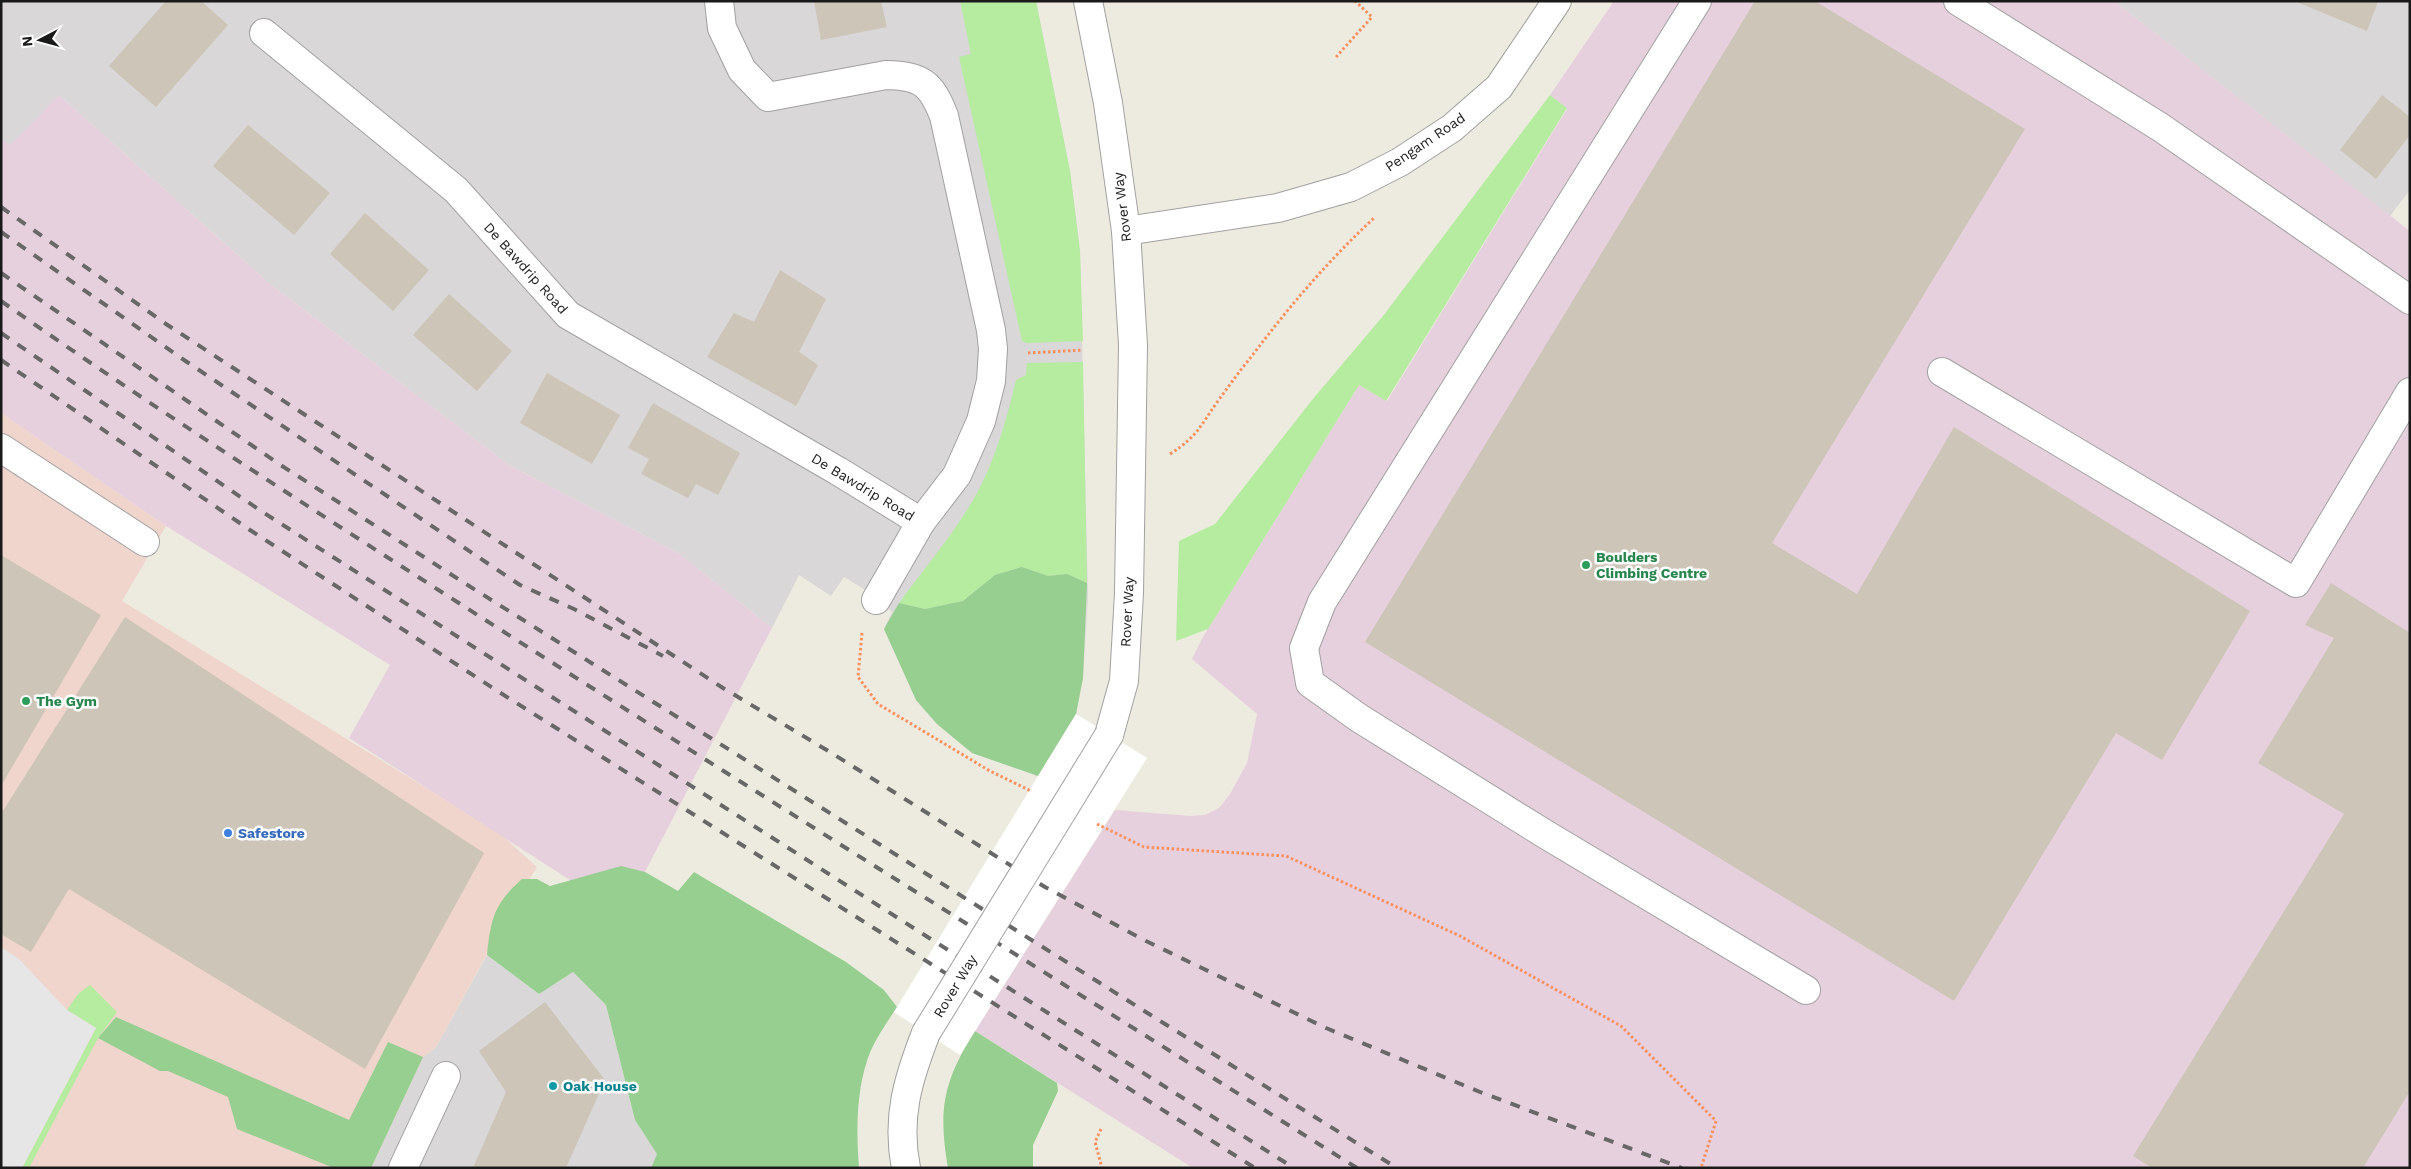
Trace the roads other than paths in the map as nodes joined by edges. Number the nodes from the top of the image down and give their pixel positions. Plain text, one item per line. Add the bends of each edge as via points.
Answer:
1 (719, 1) edge
2 (1088, 1) edge
3 (1557, 1) edge
4 (1697, 1) edge
5 (1958, 1) edge
6 (264, 33) dead end
7 (1126, 231) junction
8 (2410, 300) edge
9 (1942, 372) dead end
10 (2410, 392) edge
11 (1, 448) edge
12 (921, 522) junction
13 (144, 542) dead end
14 (876, 600) road end
15 (1806, 990) dead end
16 (446, 1076) dead end
17 (406, 1167) edge
18 (906, 1168) edge

1 - 12 street, De Bawdrip Road via 722,28 742,70 768,98 886,75 904,75 922,81 936,94 944,116 993,349 991,381 981,421 957,475
2 - 7 street, Rover Way via 1108,103
3 - 7 street, Pengam Road via 1499,87 1452,128 1400,162 1351,186 1278,208
4 - 15 street via 1322,602 1304,648 1310,683 1359,718 1553,839
5 - 8 street via 2136,112
6 - 12 street, De Bawdrip Road via 456,190 568,315
7 - 18 street, Rover Way, bridge via 1133,345 1129,594 1124,681 1109,735 926,1033 910,1076 902,1114
9 - 10 street via 2296,583
11 - 13 street
12 - 14 street, De Bawdrip Road
16 - 17 street

